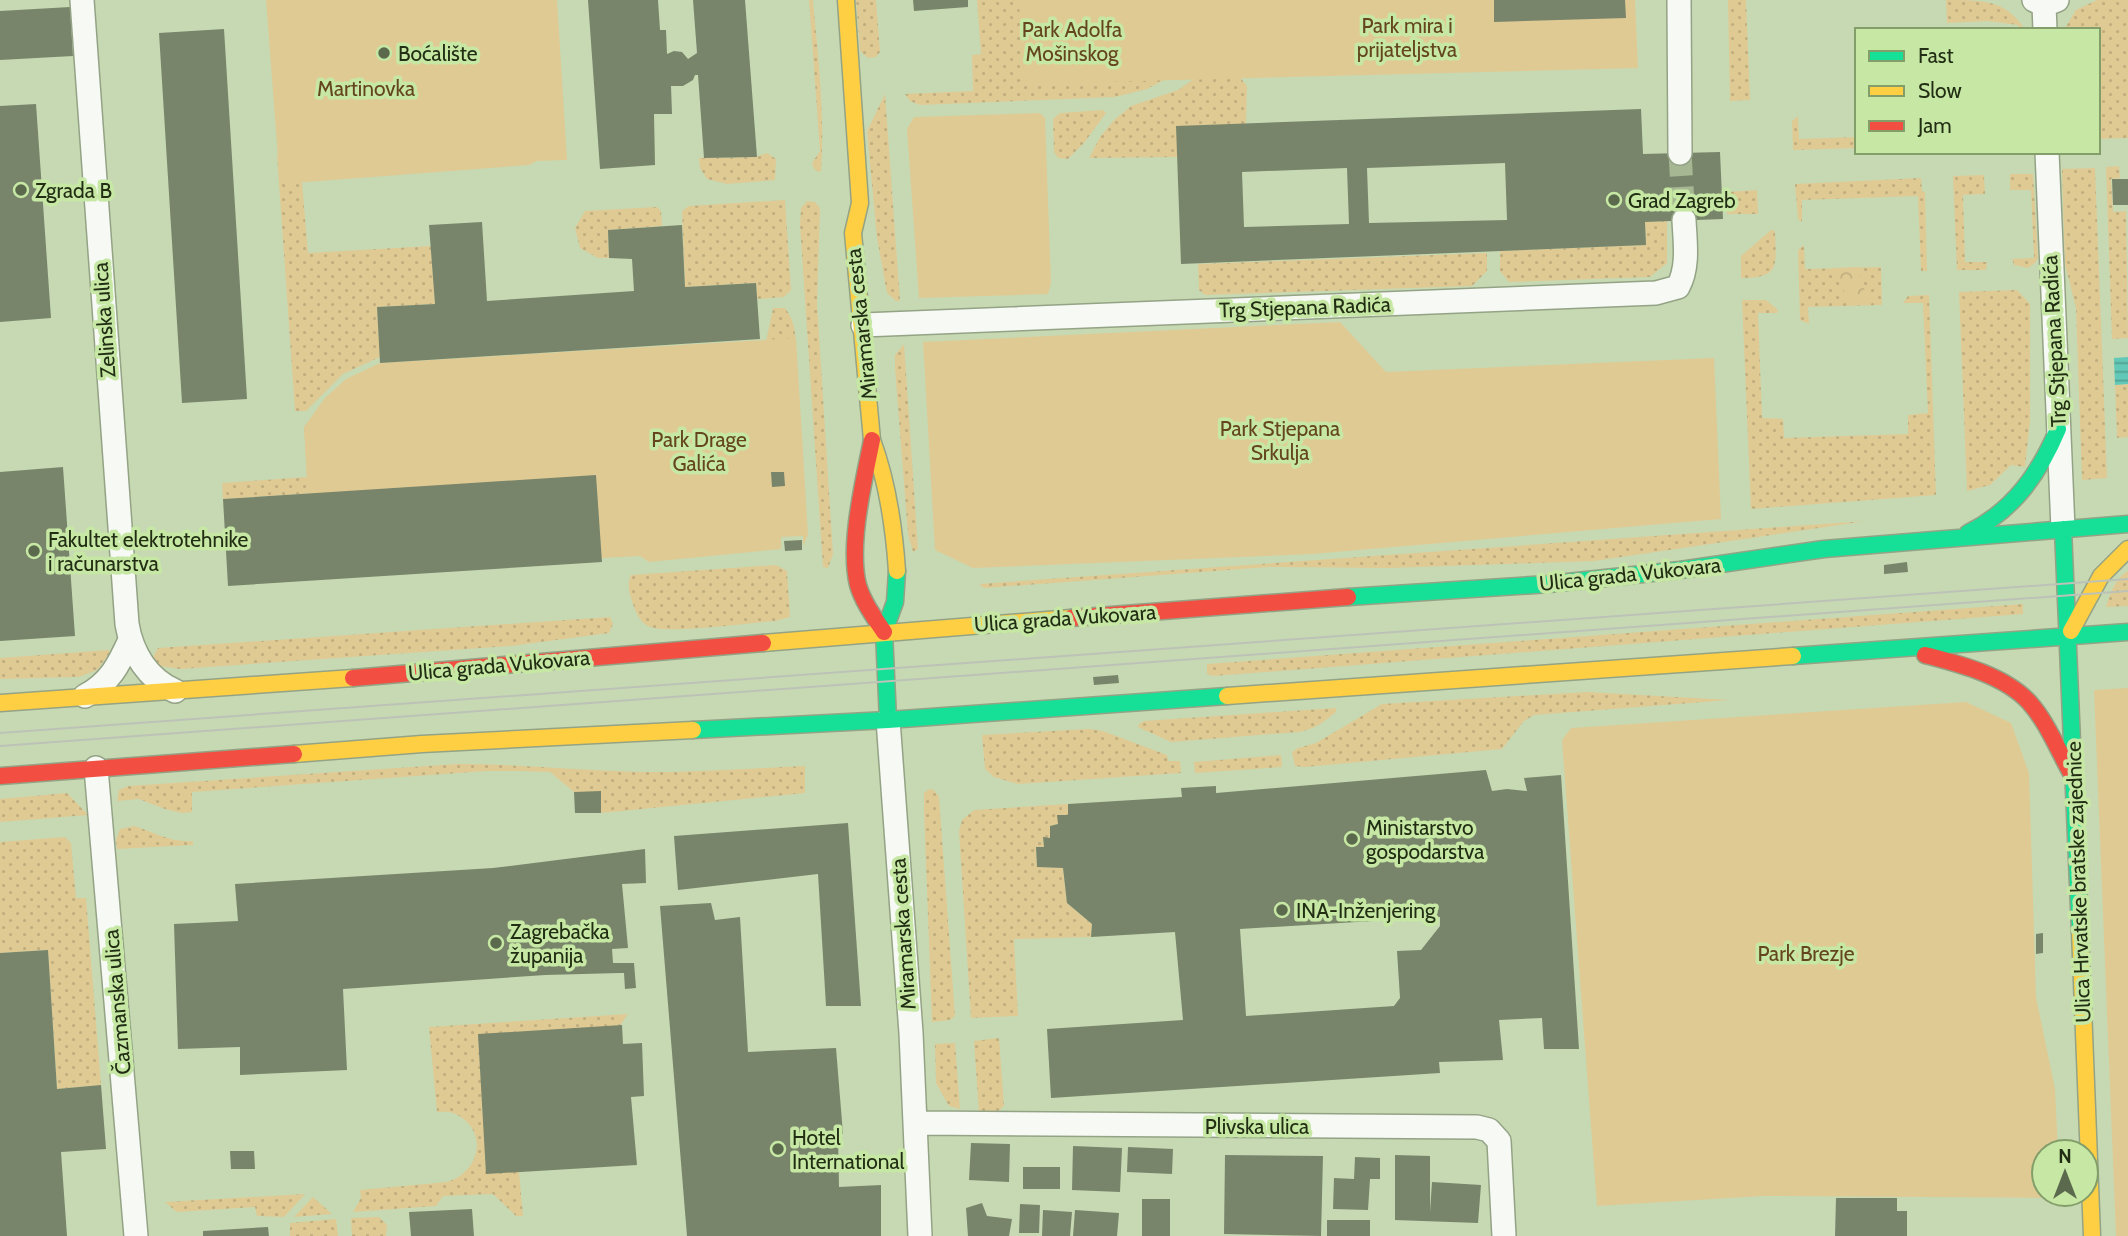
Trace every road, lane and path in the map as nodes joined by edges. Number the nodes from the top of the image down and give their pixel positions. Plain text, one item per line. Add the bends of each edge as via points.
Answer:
1 (82, 0) edge
2 (846, 0) edge
3 (1678, 0) edge
4 (2045, 2) edge
5 (2045, 28) edge
6 (1680, 153) tunnel mouth
7 (2047, 154) edge
8 (843, 211) dead end
9 (1684, 220) tunnel mouth
10 (853, 233) junction
11 (863, 325) junction
12 (2059, 429) junction
13 (872, 440) junction
14 (2128, 524) edge
15 (2063, 529) junction
16 (1958, 537) junction
17 (2128, 549) edge
18 (884, 632) junction
19 (2128, 632) edge
20 (2068, 637) junction
21 (130, 640) junction
22 (1896, 649) junction
23 (175, 691) junction
24 (82, 697) junction
25 (0, 703) edge
26 (888, 720) junction
27 (96, 768) junction
28 (0, 776) edge
29 (2074, 778) junction
30 (915, 1123) junction
31 (136, 1236) edge
32 (920, 1236) edge
33 (1504, 1236) edge
34 (2092, 1236) edge

1 - 21 street, Zelinska ulica
2 - 10 main road, Miramarska cesta via 860,203
3 - 6 street
4 - 5 street
7 - 12 street, Trg Stjepana Radića
8 - 10 main road
9 - 11 street, Trg Stjepana Radića via 1682,280 1678,287 1656,293
10 - 11 main road, Miramarska cesta
11 - 13 main road, Miramarska cesta
12 - 15 street, Trg Stjepana Radića
12 - 16 main road via 2044,459 2006,509
13 - 18 main road, Miramarska cesta via 894,517 898,581
13 - 18 main road, Miramarska cesta via 857,519 856,568 865,603
14 - 15 main road, Ulica grada Vukovara
15 - 16 main road, Ulica grada Vukovara
15 - 20 main road, Ulica Hrvatske bratske zajednice
16 - 18 main road, Ulica grada Vukovara via 1549,584
17 - 20 main road via 2113,559 2095,582
18 - 23 main road, Ulica grada Vukovara
18 - 26 main road, Miramarska cesta
19 - 20 main road
20 - 22 main road
20 - 29 main road, Ulica Hrvatske bratske zajednice
21 - 23 street, Zelinska ulica via 143,667
21 - 24 street via 116,671 97,690
22 - 26 main road
22 - 29 main road via 1953,661 2027,700
23 - 24 main road, Ulica grada Vukovara
24 - 25 main road, Ulica grada Vukovara
26 - 27 main road via 422,744
26 - 30 street, Miramarska cesta
27 - 28 main road
27 - 31 street, Čazmanska ulica
29 - 34 main road, Ulica Hrvatske bratske zajednice
30 - 32 street, Miramarska cesta
30 - 33 street, Plivska ulica via 1477,1127 1489,1130 1499,1141

